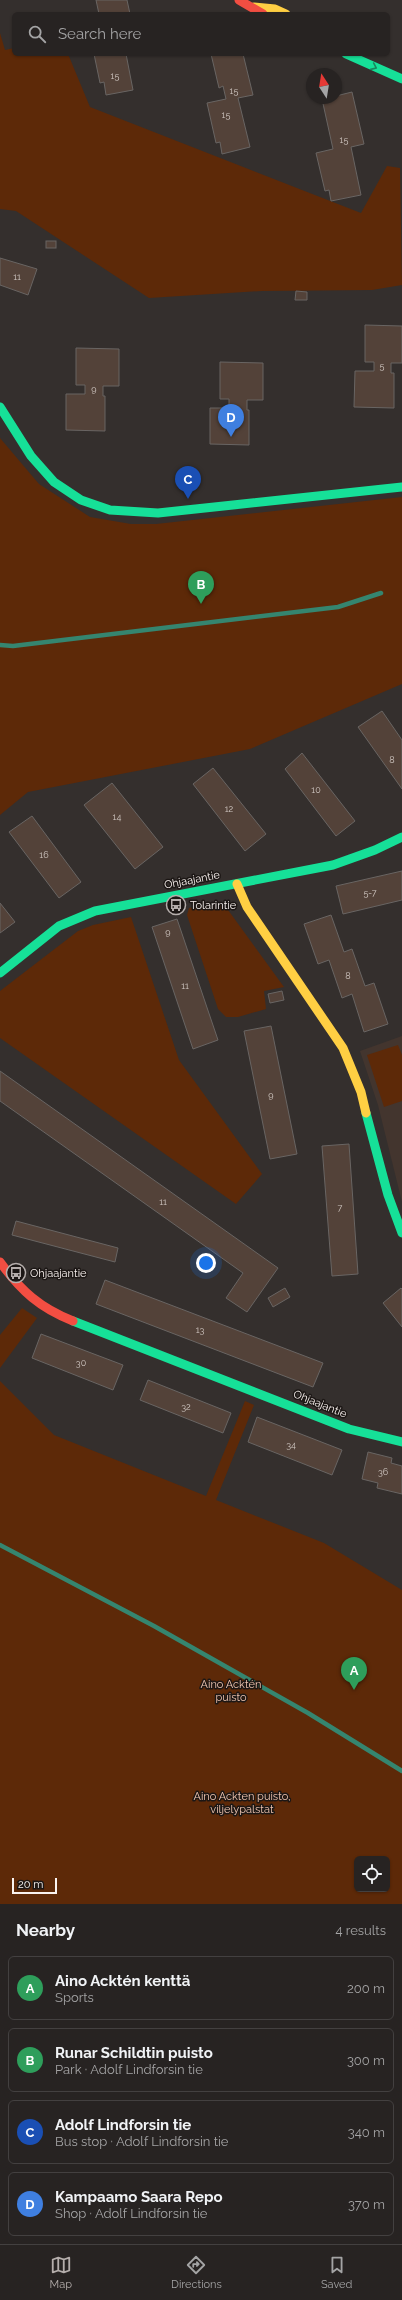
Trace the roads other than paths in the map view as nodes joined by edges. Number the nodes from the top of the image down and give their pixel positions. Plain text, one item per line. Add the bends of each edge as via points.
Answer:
1 (239, 0) edge
2 (254, 7) junction
3 (260, 12) edge
4 (282, 12) edge
5 (350, 56) edge
6 (402, 79) edge
7 (0, 407) edge
8 (402, 487) edge
9 (402, 837) edge
10 (237, 884) junction
11 (0, 973) edge
12 (402, 1233) edge
13 (0, 1262) edge
14 (402, 1442) edge

1 - 2 street
2 - 3 street
2 - 4 street
5 -> 6 street
7 - 8 street via 41,470 67,492 112,512 158,513
9 - 10 street, Ohjaajantie via 333,865
10 - 11 street, Ohjaajantie via 95,911 59,926
10 - 12 street via 247,907 343,1048 361,1092 388,1195
13 - 14 street, Ohjaajantie via 31,1300 51,1312 350,1429

